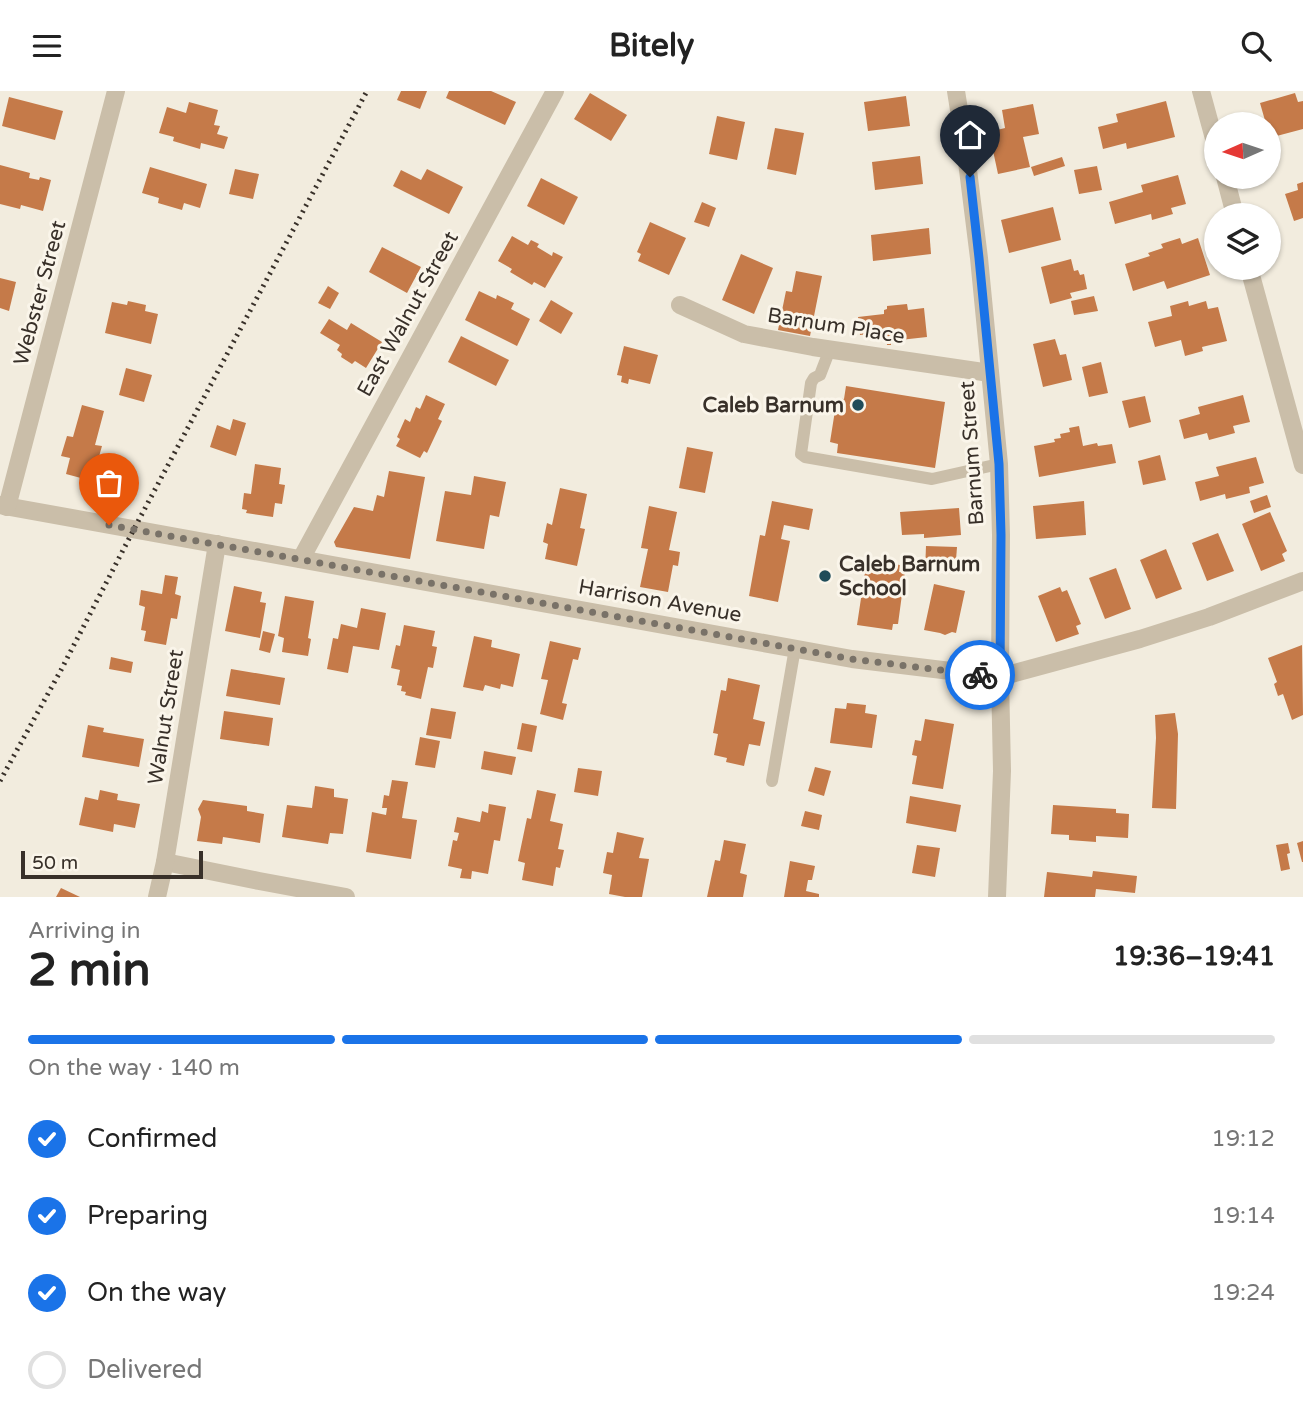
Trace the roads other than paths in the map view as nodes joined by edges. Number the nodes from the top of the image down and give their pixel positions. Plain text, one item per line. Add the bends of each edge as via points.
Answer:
1 (116, 91) edge
2 (555, 91) edge
3 (956, 91) edge
4 (1201, 91) edge
5 (1207, 112) edge
6 (1252, 280) edge
7 (680, 305) dead end
8 (830, 349) junction
9 (990, 373) junction
10 (999, 464) junction
11 (1303, 465) edge
12 (4, 506) edge
13 (217, 544) junction
14 (301, 559) junction
15 (1303, 581) edge
16 (795, 648) junction
17 (1000, 677) junction
18 (772, 781) dead end
19 (165, 862) junction
20 (157, 897) edge
21 (346, 897) edge
22 (997, 897) edge

1 - 12 street, Webster Street
2 - 14 street, East Walnut Street
3 - 9 street, Barnum Street
4 - 5 street
6 - 11 street
7 - 8 street, Barnum Place via 744,334
8 - 9 street, Barnum Place
8 - 10 lane via 820,375 811,383 801,454 805,457 932,479
9 - 10 street, Barnum Street
10 - 17 street, Barnum Street
12 - 13 street, Harrison Avenue
13 - 14 street, Harrison Avenue
13 - 19 street, Walnut Street
14 - 16 street, Harrison Avenue
15 - 17 street, Harrison Avenue via 1198,621
16 - 17 street, Harrison Avenue
16 - 18 lane
17 - 22 street, Barnum Street
19 - 20 street, Walnut Street
19 - 21 street

